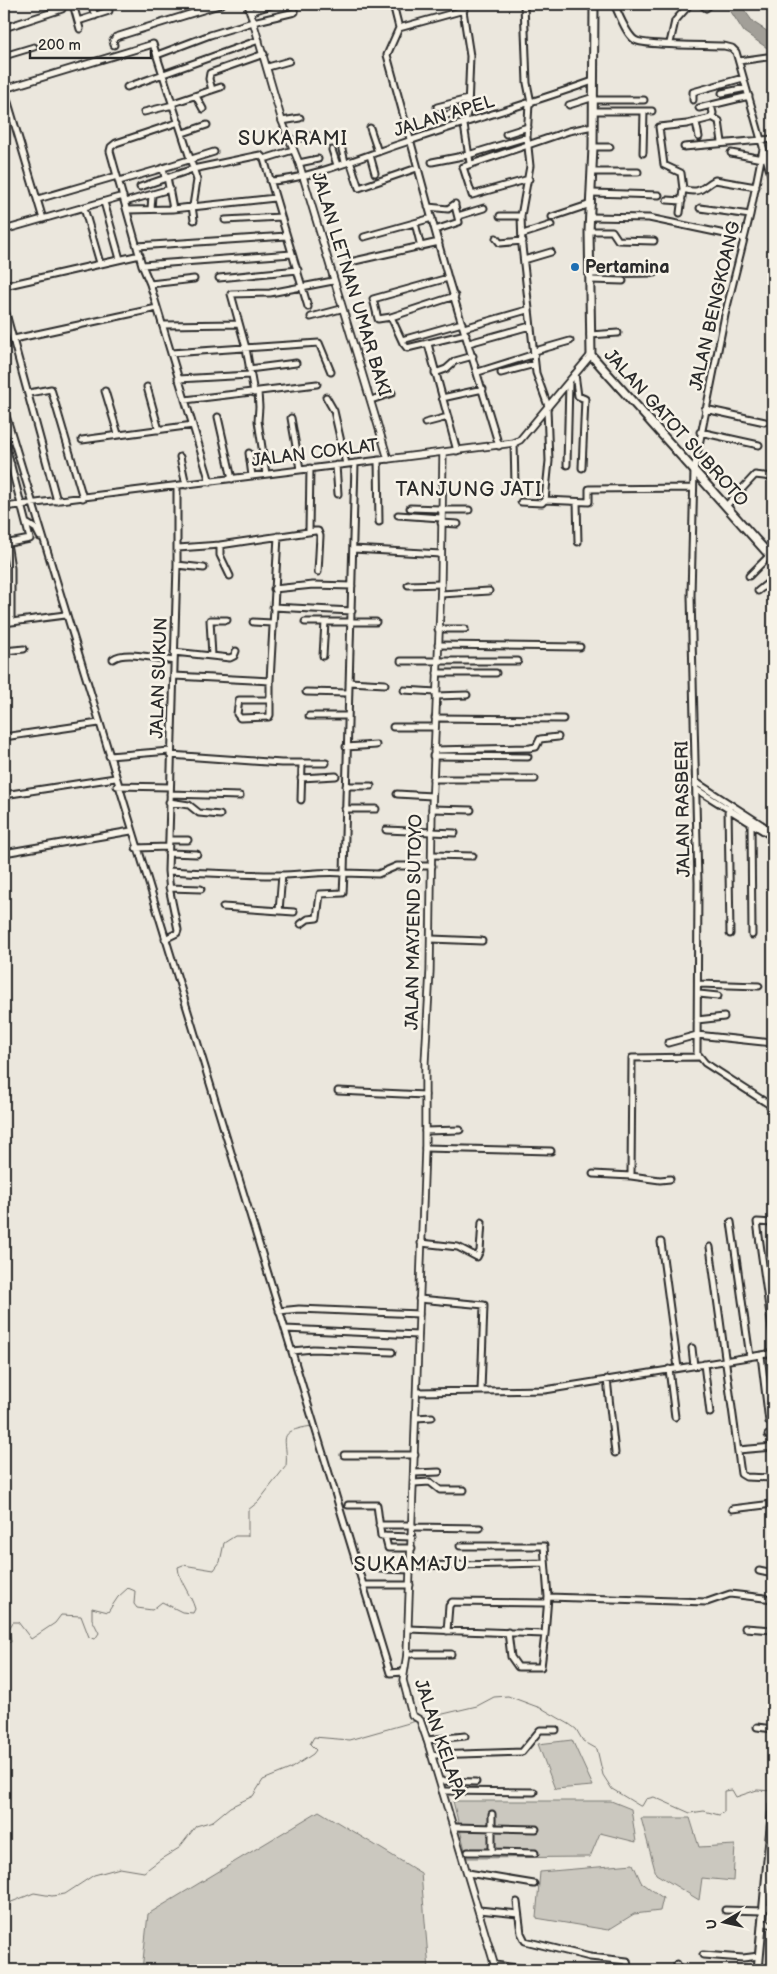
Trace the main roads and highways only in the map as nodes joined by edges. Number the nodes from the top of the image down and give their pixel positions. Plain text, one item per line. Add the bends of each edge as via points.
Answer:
1 (594, 4) edge
2 (772, 557) edge
3 (773, 1805) edge
4 (773, 1811) edge
5 (758, 1970) edge

1 - 2 main road, JALAN GATOT SUBROTO via 594,147 589,231 591,355
3 - 4 main road
4 - 5 main road

